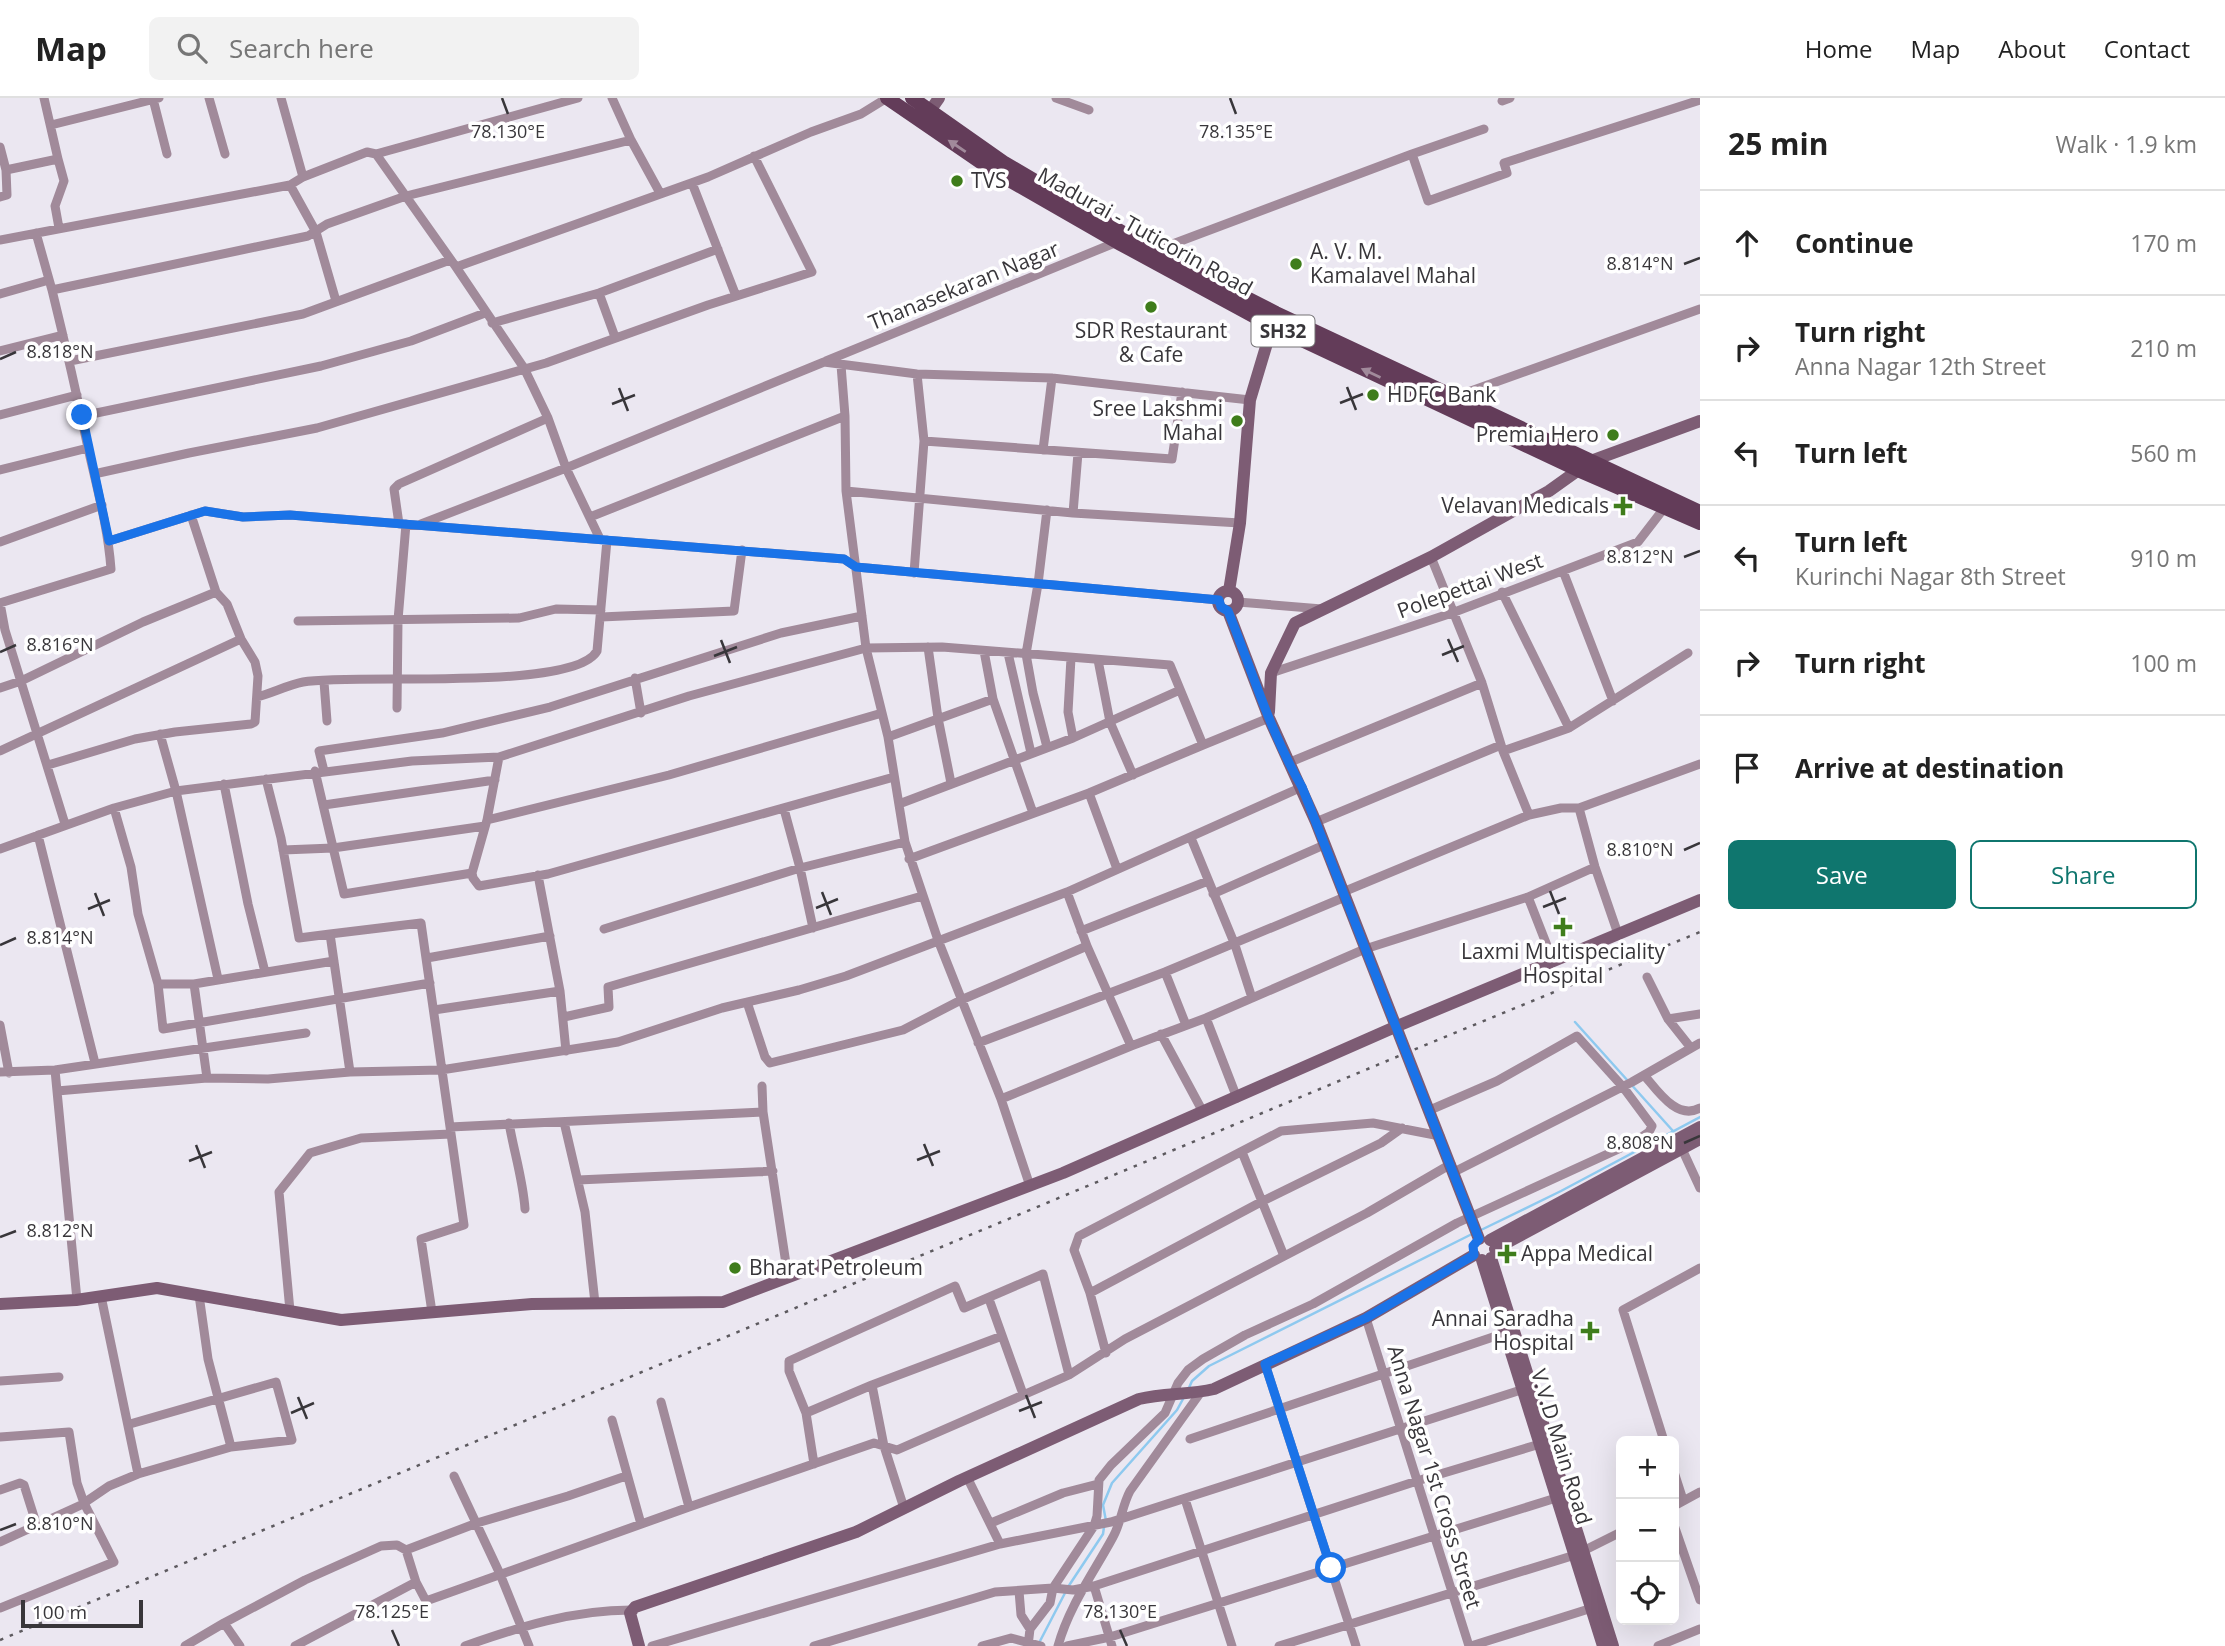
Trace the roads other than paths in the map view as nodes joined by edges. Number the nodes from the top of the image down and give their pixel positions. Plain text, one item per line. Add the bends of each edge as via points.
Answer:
1 (44, 98) edge
2 (209, 98) edge
3 (281, 98) edge
4 (578, 98) edge
5 (612, 98) edge
6 (887, 98) edge
7 (912, 98) edge
8 (939, 98) edge
9 (1056, 98) edge
10 (156, 99) edge
11 (1700, 100) edge
12 (1088, 110) dead end
13 (926, 117) junction
14 (51, 125) junction
15 (1484, 128) dead end
16 (631, 140) junction
17 (0, 147) edge
18 (167, 154) dead end
19 (225, 154) dead end
20 (376, 154) junction
21 (1412, 154) junction
22 (754, 156) junction
23 (58, 159) junction
24 (6, 170) junction
25 (303, 177) junction
26 (692, 183) junction
27 (290, 185) junction
28 (660, 193) junction
29 (406, 196) junction
30 (0, 197) edge
31 (59, 228) junction
32 (316, 232) junction
33 (36, 233) junction
34 (0, 240) edge
35 (1117, 242) junction
36 (718, 249) junction
37 (1154, 251) junction
38 (453, 264) junction
39 (50, 285) junction
40 (599, 292) junction
41 (0, 294) edge
42 (736, 296) junction
43 (337, 301) junction
44 (1700, 309) edge
45 (485, 313) junction
46 (1274, 320) junction
47 (492, 323) junction
48 (63, 335) junction
49 (615, 337) junction
50 (0, 351) edge
51 (70, 361) junction
52 (824, 362) junction
53 (841, 365) junction
54 (524, 368) junction
55 (917, 374) junction
56 (1052, 378) junction
57 (1182, 392) junction
58 (77, 395) junction
59 (1454, 397) junction
60 (1250, 400) junction
61 (0, 415) edge
62 (82, 415) junction
63 (845, 416) junction
64 (548, 418) junction
65 (1700, 421) edge
66 (925, 441) junction
67 (88, 448) junction
68 (1043, 450) junction
69 (1078, 453) junction
70 (1591, 461) junction
71 (566, 468) junction
72 (0, 470) edge
73 (1578, 470) junction
74 (94, 474) junction
75 (846, 491) junction
76 (920, 498) junction
77 (102, 505) junction
78 (1665, 507) junction
79 (1047, 510) junction
80 (1700, 512) edge
81 (1073, 513) junction
82 (191, 515) junction
83 (590, 517) junction
84 (1240, 523) junction
85 (1700, 523) edge
86 (402, 524) junction
87 (419, 525) junction
88 (604, 540) junction
89 (109, 541) junction
90 (0, 542) edge
91 (742, 550) junction
92 (1431, 557) junction
93 (856, 567) junction
94 (1563, 571) junction
95 (914, 573) junction
96 (1038, 584) junction
97 (1229, 591) junction
98 (216, 592) junction
99 (1502, 592) junction
100 (1219, 600) junction
101 (1238, 602) junction
102 (0, 603) edge
103 (1322, 609) junction
104 (1228, 611) junction
105 (601, 613) junction
106 (1452, 613) junction
107 (862, 616) junction
108 (398, 620) junction
109 (298, 621) dead end
110 (2, 631) edge
111 (241, 639) junction
112 (928, 647) junction
113 (866, 648) junction
114 (985, 651) junction
115 (1007, 653) junction
116 (1688, 653) dead end
117 (1026, 654) junction
118 (1071, 658) junction
119 (1098, 660) junction
120 (1271, 673) junction
121 (635, 678) junction
122 (397, 680) junction
123 (21, 681) junction
124 (324, 682) junction
125 (1482, 683) junction
126 (0, 688) edge
127 (1181, 690) junction
128 (257, 697) junction
129 (993, 699) junction
130 (1612, 701) junction
131 (397, 708) dead end
132 (641, 713) junction
133 (882, 713) junction
134 (938, 718) junction
135 (1269, 718) junction
136 (327, 720) dead end
137 (1110, 722) junction
138 (1569, 727) junction
139 (36, 734) junction
140 (160, 734) junction
141 (888, 737) junction
142 (1073, 738) junction
143 (1203, 746) junction
144 (1047, 747) junction
145 (1502, 748) junction
146 (0, 751) edge
147 (1031, 753) junction
148 (499, 757) junction
149 (1014, 759) junction
150 (1288, 763) junction
151 (1700, 764) edge
152 (48, 765) junction
153 (320, 771) junction
154 (1133, 775) junction
155 (894, 777) junction
156 (266, 779) junction
157 (495, 780) junction
158 (951, 783) junction
159 (224, 784) junction
160 (1302, 787) junction
161 (176, 791) junction
162 (1089, 793) junction
163 (900, 804) junction
164 (324, 805) junction
165 (114, 808) junction
166 (1578, 808) junction
167 (784, 809) junction
168 (1033, 813) junction
169 (1529, 815) junction
170 (1316, 822) junction
171 (486, 823) junction
172 (65, 824) junction
173 (38, 835) junction
174 (1191, 838) junction
175 (905, 842) junction
176 (1324, 845) junction
177 (334, 848) junction
178 (0, 849) edge
179 (283, 850) junction
180 (909, 859) junction
181 (1594, 867) junction
182 (800, 868) junction
183 (1117, 869) junction
184 (472, 873) junction
185 (538, 875) junction
186 (1208, 881) junction
187 (1066, 892) junction
188 (1213, 894) junction
189 (1344, 895) junction
190 (922, 897) junction
191 (1528, 897) junction
192 (1700, 900) edge
193 (813, 928) junction
194 (604, 929) dead end
195 (1081, 931) junction
196 (330, 934) junction
197 (1618, 934) junction
198 (550, 936) junction
199 (938, 940) junction
200 (1235, 945) junction
201 (1087, 946) junction
202 (1365, 949) junction
203 (427, 958) junction
204 (334, 961) junction
205 (1553, 961) junction
206 (265, 972) junction
207 (1165, 972) junction
208 (1647, 977) dead end
209 (218, 979) junction
210 (430, 983) junction
211 (158, 984) junction
212 (194, 984) junction
213 (560, 991) junction
214 (1107, 993) junction
215 (1252, 998) junction
216 (340, 1000) junction
217 (961, 1000) junction
218 (747, 1002) junction
219 (434, 1010) junction
220 (1700, 1014) edge
221 (564, 1017) junction
222 (1206, 1018) junction
223 (1668, 1019) junction
224 (0, 1025) edge
225 (200, 1025) junction
226 (1186, 1026) junction
227 (1395, 1027) junction
228 (306, 1033) dead end
229 (1161, 1034) junction
230 (978, 1043) junction
231 (1700, 1043) edge
232 (1131, 1046) junction
233 (1691, 1048) junction
234 (202, 1049) junction
235 (566, 1051) junction
236 (95, 1063) junction
237 (55, 1070) junction
238 (441, 1070) junction
239 (5, 1072) edge
240 (350, 1072) junction
241 (1644, 1076) junction
242 (207, 1078) junction
243 (1627, 1085) junction
244 (762, 1086) dead end
245 (57, 1091) junction
246 (1237, 1098) junction
247 (1001, 1099) junction
248 (1700, 1108) edge
249 (1430, 1110) junction
250 (763, 1112) junction
251 (1203, 1112) junction
252 (565, 1122) junction
253 (509, 1123) junction
254 (1700, 1127) edge
255 (1402, 1128) junction
256 (450, 1131) junction
257 (1440, 1136) junction
258 (1700, 1139) edge
259 (1682, 1149) junction
260 (1241, 1152) junction
261 (1453, 1168) junction
262 (773, 1171) junction
263 (578, 1180) junction
264 (1030, 1186) junction
265 (1700, 1188) edge
266 (1261, 1202) junction
267 (525, 1209) dead end
268 (1482, 1242) junction
269 (1284, 1256) junction
270 (1700, 1268) edge
271 (788, 1278) junction
272 (1090, 1293) junction
273 (199, 1295) junction
274 (102, 1296) junction
275 (989, 1299) junction
276 (76, 1300) junction
277 (596, 1303) junction
278 (0, 1304) edge
279 (290, 1311) junction
280 (432, 1312) junction
281 (1366, 1318) junction
282 (1505, 1333) junction
283 (1002, 1336) junction
284 (1106, 1353) junction
285 (1265, 1364) junction
286 (1069, 1375) junction
287 (1384, 1375) junction
288 (59, 1377) dead end
289 (0, 1381) edge
290 (872, 1385) junction
291 (1524, 1389) junction
292 (1023, 1394) junction
293 (1186, 1394) junction
294 (218, 1397) junction
295 (661, 1402) dead end
296 (1280, 1409) junction
297 (806, 1413) junction
298 (612, 1420) dead end
299 (130, 1424) junction
300 (1401, 1429) junction
301 (1662, 1436) edge
302 (0, 1437) edge
303 (1189, 1438) dead end
304 (1540, 1444) junction
305 (884, 1446) junction
306 (230, 1447) junction
307 (1297, 1462) junction
308 (814, 1464) junction
309 (138, 1474) junction
310 (454, 1476) dead end
311 (626, 1476) junction
312 (967, 1477) junction
313 (1417, 1481) junction
314 (1098, 1484) junction
315 (0, 1490) edge
316 (1700, 1492) edge
317 (1556, 1498) junction
318 (1185, 1499) junction
319 (1679, 1502) edge
320 (85, 1503) junction
321 (689, 1507) junction
322 (904, 1508) junction
323 (1314, 1515) junction
324 (477, 1522) junction
325 (991, 1523) junction
326 (1106, 1523) junction
327 (641, 1524) junction
328 (37, 1526) junction
329 (1616, 1534) edge
330 (1434, 1535) junction
331 (1679, 1539) edge
332 (0, 1542) edge
333 (1000, 1544) junction
334 (406, 1550) junction
335 (1201, 1551) junction
336 (1579, 1552) junction
337 (1331, 1568) junction
338 (500, 1574) junction
339 (416, 1582) junction
340 (1094, 1586) junction
341 (1057, 1589) junction
342 (1078, 1589) junction
343 (1019, 1591) junction
344 (1452, 1592) junction
345 (1700, 1600) edge
346 (1218, 1603) junction
347 (0, 1608) edge
348 (1592, 1608) junction
349 (631, 1610) junction
350 (224, 1623) junction
351 (1349, 1624) junction
352 (519, 1626) junction
353 (1030, 1629) junction
354 (1700, 1629) edge
355 (1111, 1641) edge
356 (1033, 1644) edge
357 (185, 1646) edge
358 (240, 1646) edge
359 (295, 1646) edge
360 (465, 1646) edge
361 (529, 1646) edge
362 (639, 1646) edge
363 (652, 1646) edge
364 (814, 1646) edge
365 (982, 1646) edge
366 (1058, 1646) edge
367 (1067, 1646) edge
368 (1232, 1646) edge
369 (1279, 1646) edge
370 (1356, 1646) edge
371 (1470, 1646) edge
372 (1603, 1646) edge
373 (1613, 1646) edge
374 (1658, 1646) edge

1 - 14 street
2 - 19 street
3 - 25 street
4 - 20 street
5 - 16 street
6 - 13 main road, Madurai - Tuticorin Road / SH32
6 - 22 street via 861,114
7 - 13 main road, Madurai - Tuticorin Road / SH32
8 - 13 street
9 - 12 street
10 - 14 street
10 - 18 street
11 - 21 street via 1504,163 1507,173 1428,201
35 -> 13 main road, Madurai - Tuticorin Road / SH32 via 995,172
13 - 37 main road, Madurai - Tuticorin Road / SH32
14 - 23 street
15 - 21 street
16 - 28 street
16 - 29 street
17 - 24 street
20 - 25 street via 367,152
20 - 29 street
21 - 37 street
22 - 26 street
22 - 42 street via 812,272
23 - 24 street
23 - 31 street via 64,181 55,206
24 - 30 street via 7,195
25 - 27 street
26 - 28 street
26 - 36 street
27 - 31 street
27 - 32 street
28 - 38 street
29 - 32 street
29 - 38 street
31 - 33 street
32 - 39 street via 229,254
32 - 43 street
33 - 34 street
33 - 39 street
35 - 46 main road, Madurai - Tuticorin Road / SH32
35 - 52 street, Thanasekaran Nagar
36 - 40 street
36 - 42 street
37 - 46 main road, Madurai - Tuticorin Road / SH32
38 - 43 street
38 - 45 street
39 - 41 street
39 - 48 street
40 - 47 street
40 - 49 street
42 - 49 street
43 - 51 street via 303,314
44 - 59 street
45 - 47 street
45 - 62 street via 411,341 321,366
46 - 59 main road, Madurai - Tuticorin Road / SH32
46 - 60 street
73 -> 46 main road, Madurai - Tuticorin Road / SH32
47 - 54 street
48 - 50 street
48 - 51 street
49 - 54 street
51 - 58 street
52 - 53 street
52 - 71 street, Thanasekaran Nagar
53 - 55 street
53 - 63 street
54 - 64 street
54 - 74 street via 317,428
55 - 56 street
55 - 66 street
56 - 57 street
56 - 68 street
57 - 60 street
57 - 69 street via 1172,459
58 - 61 street
58 - 62 street
59 - 70 main road, Madurai - Tuticorin Road / SH32
60 - 84 street
62 - 67 street
63 - 75 street
63 - 83 street
64 - 71 street
64 - 86 street via 399,484 394,489
65 - 70 street
66 - 68 street
66 - 76 street
67 - 72 street
67 - 74 street
68 - 69 street
69 - 81 street
70 - 73 street
70 - 80 main road, Madurai - Tuticorin Road / SH32
71 - 83 street
71 - 87 street, Thanasekaran Nagar
73 - 78 main road, Madurai - Tuticorin Road / SH32
73 - 92 street
74 - 77 street
75 - 76 street
75 - 93 street
76 - 79 street
76 - 95 street
77 - 89 street
77 - 90 street
78 - 85 main road, Madurai - Tuticorin Road / SH32
78 - 94 street, Polepettai West via 1638,542
79 - 81 street
79 - 96 street
81 - 84 street
82 - 86 street via 205,511
82 - 89 street
82 - 98 street
83 - 88 street
84 - 97 street
86 - 87 street
86 - 108 street
87 - 88 street
88 - 91 street
88 - 105 street
89 - 102 street via 111,569
91 - 93 street via 844,559
91 - 105 street via 734,611
92 - 103 street
92 - 106 street
93 - 95 street
93 - 107 street
94 - 99 street, Polepettai West
94 - 130 street
95 - 96 street
96 - 100 street
96 - 117 street
97 - 100 street
97 - 101 street via 1236,594
98 - 111 street via 227,604
98 - 123 street
99 - 106 street, Polepettai West
99 - 138 street
100 - 104 street
101 - 103 street
101 - 104 street
102 - 110 street
103 - 120 street via 1295,623
104 - 135 street
105 - 108 street via 556,609 519,618
105 - 122 street via 594,656 555,671
106 - 120 street, Polepettai West
106 - 125 street
107 - 113 street
107 - 121 street via 781,633
108 - 109 street
108 - 122 street
110 - 123 street
111 - 128 street via 258,676
111 - 139 street
112 - 113 street
112 - 114 street
112 - 134 street
113 - 132 street
113 - 133 street
114 - 115 street
114 - 129 street
115 - 117 street
115 - 147 street
116 - 130 street
117 - 118 street
117 - 144 street
118 - 119 street
118 - 142 street via 1068,712
119 - 127 street via 1170,666
119 - 137 street
120 - 135 street
121 - 132 street
121 - 153 street via 550,707 442,733 319,751
122 - 124 street
122 - 131 street
123 - 126 street
123 - 139 street
124 - 128 street via 303,682
124 - 136 street
125 - 145 street
125 - 150 street
127 - 137 street
127 - 143 street
128 - 140 street via 251,724
129 - 134 street
129 - 149 street
130 - 138 street
132 - 148 street
133 - 141 street
133 - 171 street
134 - 141 street
134 - 158 street
135 - 143 street
135 - 150 street
137 - 142 street
137 - 154 street
138 - 145 street
139 - 146 street
139 - 152 street
140 - 152 street
140 - 161 street
141 - 155 street
142 - 144 street
143 - 154 street
144 - 147 street
145 - 169 street
145 - 170 street
147 - 149 street
148 - 153 street
148 - 157 street
149 - 158 street
149 - 168 street
150 - 160 street
151 - 166 street
152 - 172 street
153 - 156 street
153 - 164 street
154 - 162 street
155 - 163 street
155 - 167 street
156 - 159 street
156 - 179 street
157 - 164 street
157 - 171 street
158 - 163 street
159 - 161 street
159 - 206 street
160 - 170 street
160 - 174 street
161 - 165 street
161 - 209 street
162 - 168 street
162 - 183 street
163 - 175 street
164 - 177 street
165 - 172 street
165 - 211 street
166 - 169 street
166 - 181 street
167 - 182 street
167 - 185 street
168 - 180 street
169 - 189 street
170 - 176 street
171 - 177 street
171 - 184 street
172 - 173 street
173 - 178 street
173 - 236 street
174 - 183 street
174 - 186 street
175 - 180 street
175 - 182 street
176 - 188 street
176 - 189 street
177 - 179 street
177 - 184 street via 344,894
179 - 196 street via 299,938
180 - 190 street
181 - 191 street
181 - 197 street
182 - 193 street
182 - 194 street
183 - 187 street
184 - 185 street via 479,886
185 - 198 street
186 - 188 street
186 - 195 street
187 - 195 street
187 - 199 street
188 - 200 street
189 - 200 street
189 - 202 street
190 - 193 street
190 - 199 street
191 - 202 street
191 - 205 street
192 - 197 street
193 - 221 street via 608,986 609,1007
195 - 201 street
196 - 203 street via 421,923
196 - 204 street
197 - 205 street
198 - 203 street
198 - 213 street
199 - 217 street
199 - 218 street via 846,976
200 - 207 street
200 - 215 street
201 - 214 street
201 - 217 street
202 - 215 street
202 - 227 street
203 - 210 street
204 - 206 street
204 - 216 street
205 - 227 street
206 - 209 street
207 - 214 street
207 - 226 street
208 - 223 street
209 - 212 street
210 - 216 street
210 - 219 street
211 - 212 street
211 - 225 street via 163,1030
212 - 225 street
213 - 219 street
213 - 221 street
214 - 230 street
214 - 232 street
215 - 222 street
216 - 225 street
216 - 240 street
217 - 218 street via 903,1030 770,1063
217 - 230 street
218 - 235 street via 618,1042
219 - 238 street
220 - 223 street
221 - 235 street
222 - 226 street
222 - 246 street
223 - 233 street
224 - 239 street
225 - 234 street
226 - 229 street
227 - 246 street
227 - 249 street
228 - 234 street
229 - 232 street
229 - 251 street
230 - 247 street
231 - 233 street
232 - 247 street
233 - 241 street
234 - 236 street
234 - 242 street
235 - 238 street
236 - 237 street
237 - 239 street
237 - 245 street
238 - 240 street
238 - 256 street
240 - 242 street via 268,1079
241 - 243 street
241 - 248 street via 1673,1107
242 - 245 street
243 - 249 street via 1577,1036 1497,1081
243 - 261 street
243 - 268 street via 1652,1126 1649,1132
244 - 250 street
245 - 276 street
246 - 251 street
247 - 264 street
249 - 257 street
250 - 252 street
250 - 262 street
251 - 264 street
252 - 253 street
252 - 263 street
253 - 256 street
253 - 267 street
254 - 268 street
255 - 257 street
255 - 260 street via 1373,1123 1294,1129 1271,1135
255 - 266 street via 1381,1143
256 - 279 street via 361,1138 310,1153 279,1192
256 - 280 street via 464,1225 421,1239
257 - 261 street
258 - 259 street
259 - 265 street
259 - 268 street
260 - 266 street
260 - 272 street via 1079,1236 1074,1250
261 - 268 street
261 - 269 street
262 - 263 street
262 - 271 street
263 - 277 street
264 - 271 street
266 - 269 street
266 - 272 street
268 - 281 street
268 - 282 street, V.V.D Main Road
268 - 293 street via 1324,1298 1245,1335 1188,1370
268 - 336 street, V.V.D Main Road
269 - 284 street
270 - 301 street via 1623,1310
271 - 277 street via 723,1302
272 - 284 street
273 - 274 street via 157,1287
273 - 279 street
273 - 294 street
274 - 276 street
274 - 299 street
275 - 283 street
275 - 286 street via 1043,1275
275 - 297 street via 964,1308 956,1286 789,1361
276 - 278 street
277 - 280 street
279 - 280 street via 341,1320
281 - 285 street
281 - 287 street, Anna Nagar 1st Cross Street
282 - 287 street
282 - 291 street, V.V.D Main Road
283 - 290 street
283 - 292 street
284 - 286 street
285 - 293 street via 1214,1389
285 - 296 street
286 - 292 street
287 - 296 street
287 - 300 street, Anna Nagar 1st Cross Street
288 - 289 street
290 - 297 street
290 - 305 street
291 - 300 street
291 - 304 street, V.V.D Main Road
292 - 305 street via 897,1450
293 - 312 street via 1139,1399
293 - 314 street via 1111,1465
293 - 326 street via 1130,1491
294 - 299 street
294 - 306 street
294 - 306 street via 276,1382 292,1440
295 - 321 street
296 - 303 street
296 - 307 street
297 - 308 street
298 - 311 street
299 - 309 street
300 - 307 street
300 - 313 street, Anna Nagar 1st Cross Street
302 - 320 street via 69,1432
304 - 313 street
304 - 317 street, V.V.D Main Road
305 - 308 street via 874,1443
305 - 322 street
306 - 309 street
307 - 318 street
307 - 323 street
308 - 321 street
309 - 320 street via 108,1486
310 - 324 street
311 - 324 street
311 - 327 street
312 - 322 street
312 - 325 street
313 - 323 street
313 - 330 street, Anna Nagar 1st Cross Street
314 - 325 street via 1063,1493
314 - 326 street via 1097,1516
315 - 328 street via 13,1483 24,1485
316 - 319 street
317 - 330 street
317 - 336 street, V.V.D Main Road
318 - 326 street
318 - 335 street
320 - 328 street
320 - 347 street via 114,1562
321 - 327 street
322 - 349 street via 856,1532
323 - 335 street
323 - 337 street
324 - 334 street
324 - 338 street
325 - 333 street
326 - 333 street
326 - 341 street
326 - 342 street via 1114,1535
327 - 338 street
328 - 332 street
329 - 336 street
330 - 337 street
330 - 344 street, Anna Nagar 1st Cross Street
331 - 345 street
333 - 363 street
334 - 339 street
334 - 350 street via 397,1545 381,1546
335 - 340 street
335 - 346 street
336 - 344 street
336 - 348 street, V.V.D Main Road
336 - 373 street, V.V.D Main Road
337 - 346 street
337 - 351 street
338 - 339 street via 426,1601
338 - 352 street
339 - 359 street
340 - 342 street
340 - 355 street
341 - 342 street
341 - 343 street
341 - 353 street
342 - 366 street
343 - 353 street via 1021,1615
343 - 364 street via 995,1592
344 - 351 street
344 - 371 street, Anna Nagar 1st Cross Street
346 - 355 street
346 - 368 street
348 - 371 street
348 - 372 street, V.V.D Main Road
349 - 352 street via 596,1611
349 - 362 street
350 - 357 street
350 - 358 street
351 - 369 street
351 - 370 street
352 - 360 street
352 - 361 street
353 - 356 street
354 - 374 street
355 - 367 street
356 - 365 street via 1011,1638

